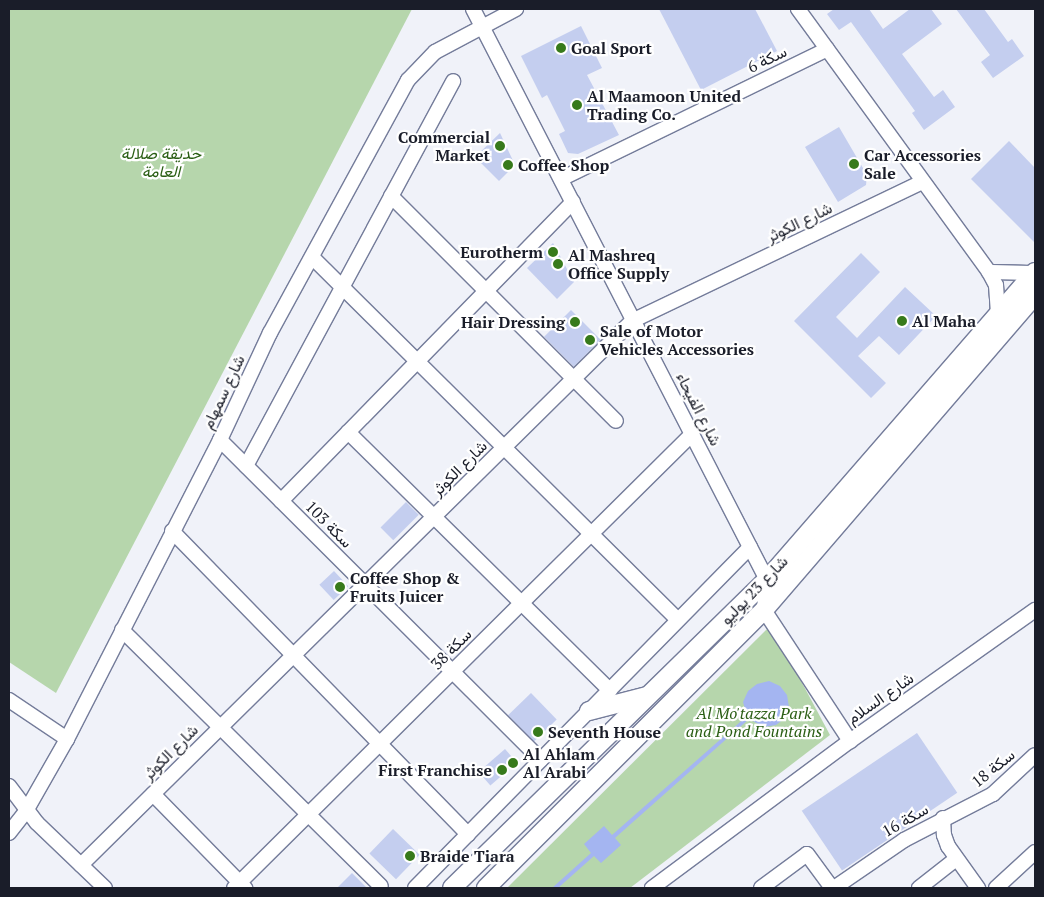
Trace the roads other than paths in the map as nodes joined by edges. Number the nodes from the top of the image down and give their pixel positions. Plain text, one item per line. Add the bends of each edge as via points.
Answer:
1 (473, 9) edge
2 (516, 9) edge
3 (798, 9) edge
4 (482, 26) junction
5 (827, 49) junction
6 (453, 81) dead end
7 (561, 179) junction
8 (922, 182) junction
9 (391, 196) junction
10 (572, 202) junction
11 (313, 258) junction
12 (989, 272) junction
13 (1035, 272) edge
14 (342, 287) junction
15 (484, 289) junction
16 (1035, 295) edge
17 (998, 312) junction
18 (632, 321) junction
19 (416, 360) junction
20 (574, 379) junction
21 (616, 421) dead end
22 (348, 432) junction
23 (692, 434) junction
24 (220, 440) junction
25 (504, 447) junction
26 (246, 466) junction
27 (281, 502) junction
28 (434, 517) junction
29 (172, 531) junction
30 (592, 534) junction
31 (750, 547) junction
32 (767, 580) junction
33 (365, 585) junction
34 (522, 603) junction
35 (764, 610) junction
36 (1035, 610) edge
37 (678, 619) junction
38 (122, 630) junction
39 (294, 655) junction
40 (452, 672) junction
41 (610, 690) junction
42 (647, 696) junction
43 (9, 700) edge
44 (589, 711) junction
45 (220, 728) junction
46 (67, 739) junction
47 (850, 740) junction
48 (380, 744) junction
49 (1035, 755) edge
50 (541, 760) junction
51 (9, 786) edge
52 (153, 794) junction
53 (26, 811) junction
54 (309, 814) junction
55 (943, 818) junction
56 (9, 833) edge
57 (468, 834) junction
58 (1035, 852) edge
59 (956, 859) junction
60 (81, 865) junction
61 (240, 886) edge
62 (381, 886) dead end
63 (105, 888) edge
64 (415, 888) edge
65 (452, 888) edge
66 (486, 888) edge
67 (652, 888) edge
68 (761, 888) edge
69 (833, 888) edge
70 (919, 888) edge
71 (978, 888) edge
72 (996, 888) edge

1 - 4 street, شارع الفيحاء
2 - 4 street, شارع سمهام
3 - 5 street
4 - 7 street, شارع الفيحاء
4 - 11 street, شارع سمهام via 435,52 408,80
5 - 7 street, سكة 6
5 - 8 street
6 - 9 street
7 - 10 street, شارع الفيحاء
8 - 12 street
8 - 18 street, شارع الكوثر
9 - 14 street
9 - 15 street
10 - 15 street
10 - 18 street, شارع الفيحاء
11 - 14 street
11 - 24 street, شارع سمهام via 270,333
12 - 13 street
12 - 17 street via 996,286
13 - 17 main road, شارع 23 يوليو
14 - 19 street
14 - 26 street
15 - 19 street
15 - 20 street
16 - 35 main road, شارع 23 يوليو
17 - 32 main road, شارع 23 يوليو
18 - 20 street, شارع الكوثر
18 - 23 street, شارع الفيحاء
19 - 22 street
19 - 25 street
20 - 21 street
20 - 25 street, شارع الكوثر
22 - 27 street
22 - 28 street
23 - 30 street, سكة 38
23 - 31 street, شارع الفيحاء
24 - 26 street, سكة 103
24 - 29 street, شارع سمهام
25 - 28 street, شارع الكوثر
25 - 30 street
26 - 27 street, سكة 103
27 - 33 street, سكة 103
28 - 33 street, شارع الكوثر
28 - 34 street
29 - 38 street, شارع سمهام
29 - 39 street
30 - 34 street, سكة 38
30 - 37 street
31 - 32 street, شارع الفيحاء
31 - 37 street
32 - 35 street
32 - 42 main road, شارع 23 يوليو
33 - 39 street, شارع الكوثر
33 - 40 street, سكة 103
34 - 40 street, سكة 38
34 - 41 street
35 - 47 street
35 - 66 main road, شارع 23 يوليو
36 - 47 street, شارع السلام
37 - 41 street
38 - 45 street
38 - 46 street, شارع سمهام
39 - 45 street, شارع الكوثر
39 - 48 street
40 - 48 street, سكة 38
40 - 50 street, سكة 103
41 - 44 street
42 - 44 main road
42 - 65 main road, شارع 23 يوليو
43 - 46 street
44 - 50 street
45 - 52 street, شارع الكوثر
45 - 54 street
46 - 53 street, شارع سمهام
47 - 67 street, شارع السلام
48 - 54 street, سكة 38
48 - 57 street
49 - 55 street, سكة 18 via 993,794
50 - 57 street
51 - 53 street
52 - 60 street, شارع الكوثر
52 - 61 street
53 - 56 street, شارع سمهام
53 - 60 street
54 - 61 street, سكة 38
54 - 62 street
55 - 59 street via 944,835
55 - 69 street, سكة 16
57 - 64 street
58 - 72 street
59 - 70 street
59 - 71 street
60 - 63 street
68 - 69 street via 807,854

